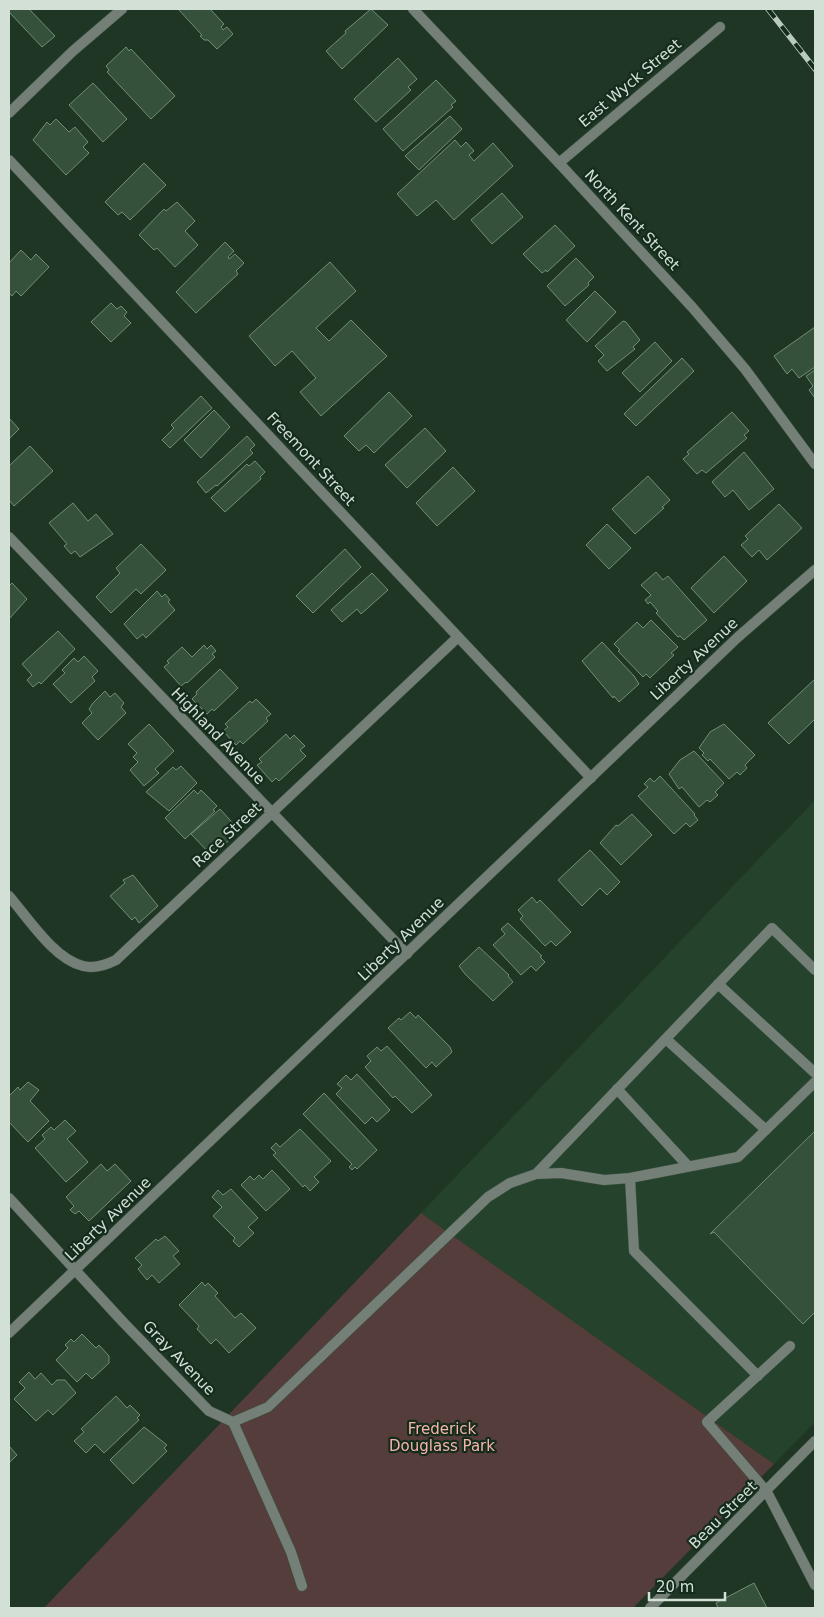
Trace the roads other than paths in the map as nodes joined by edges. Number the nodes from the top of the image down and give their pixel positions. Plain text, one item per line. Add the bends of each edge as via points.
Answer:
1 (106, 9) edge
2 (122, 9) edge
3 (413, 9) edge
4 (113, 17) junction
5 (720, 27) dead end
6 (9, 113) edge
7 (9, 160) edge
8 (559, 163) junction
9 (815, 464) edge
10 (9, 537) edge
11 (815, 570) edge
12 (458, 637) junction
13 (591, 778) junction
14 (271, 814) junction
15 (9, 896) edge
16 (407, 954) junction
17 (815, 970) edge
18 (718, 984) junction
19 (666, 1038) junction
20 (815, 1073) edge
21 (815, 1082) edge
22 (617, 1089) junction
23 (766, 1130) junction
24 (688, 1166) junction
25 (536, 1174) junction
26 (630, 1178) junction
27 (9, 1198) edge
28 (75, 1270) junction
29 (9, 1332) edge
30 (790, 1346) dead end
31 (758, 1376) junction
32 (233, 1422) junction
33 (815, 1441) edge
34 (767, 1492) junction
35 (815, 1585) edge
36 (302, 1586) dead end
37 (650, 1608) edge

1 - 4 street
2 - 4 street
3 - 8 street, North Kent Street
4 - 6 street
5 - 8 street, East Wyck Street
7 - 12 street, Freemont Street
8 - 9 street, North Kent Street via 745,369
10 - 14 street, Highland Avenue
11 - 13 street, Liberty Avenue via 738,637
12 - 13 street, Freemont Street
12 - 14 street, Race Street
13 - 16 street, Liberty Avenue
14 - 15 street, Race Street via 116,960 101,967 84,967 66,959
14 - 16 street, Highland Avenue
16 - 28 street, Liberty Avenue
17 - 18 street via 772,928
18 - 19 street
18 - 20 street
19 - 22 street
19 - 23 street
21 - 23 street
22 - 24 street
22 - 25 street
23 - 24 street via 738,1157
24 - 26 street
25 - 26 street via 604,1180
25 - 32 street via 510,1183 488,1197 268,1407
26 - 31 street via 634,1251
27 - 28 street, Gray Avenue
28 - 29 street, Liberty Avenue
28 - 32 street, Gray Avenue via 209,1411
30 - 31 street
31 - 34 street via 708,1422
32 - 36 street via 291,1552
33 - 34 street, Beau Street
34 - 35 street
34 - 37 street, Beau Street

